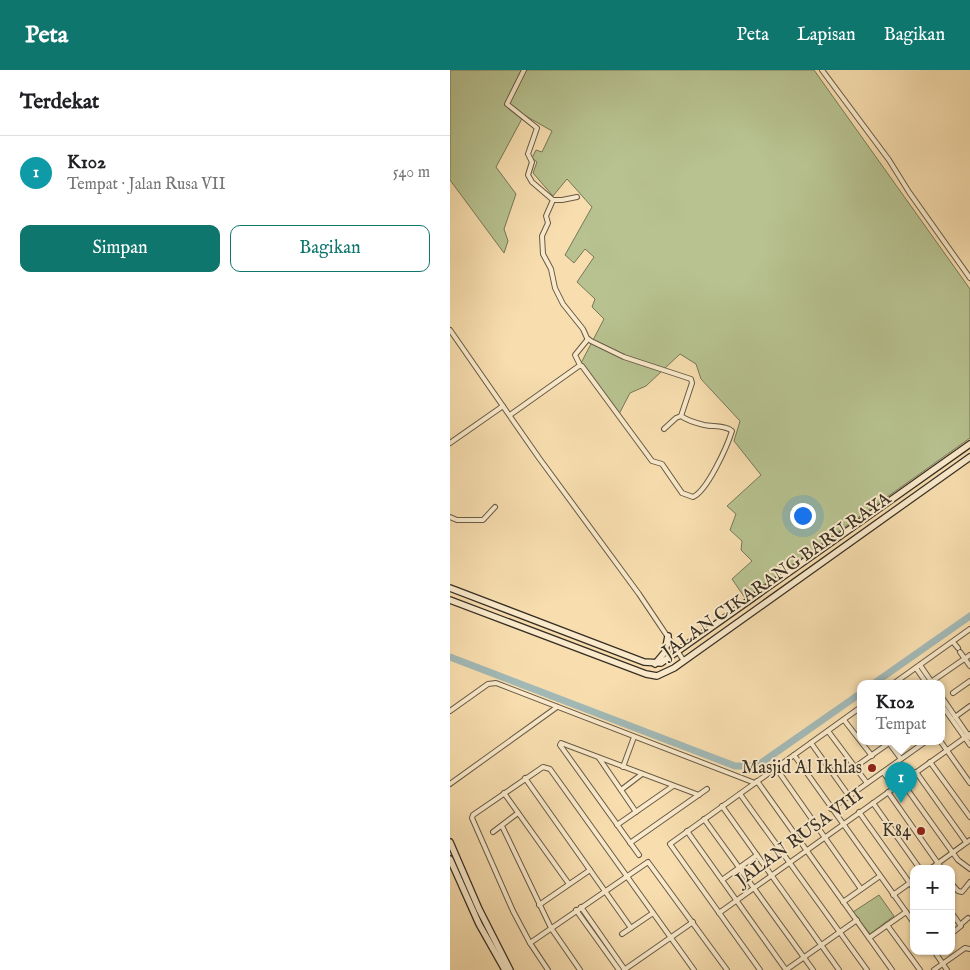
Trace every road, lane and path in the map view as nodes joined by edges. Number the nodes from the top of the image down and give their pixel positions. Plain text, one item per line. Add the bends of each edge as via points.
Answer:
1 (524, 70) edge
2 (822, 70) edge
3 (577, 197) dead end
4 (553, 200) junction
5 (970, 278) edge
6 (450, 330) edge
7 (588, 339) junction
8 (580, 365) junction
9 (503, 406) junction
10 (510, 415) junction
11 (680, 416) junction
12 (664, 429) dead end
13 (450, 443) edge
14 (970, 444) edge
15 (970, 457) edge
16 (941, 465) junction
17 (948, 473) junction
18 (495, 506) dead end
19 (450, 518) edge
20 (450, 588) edge
21 (450, 600) edge
22 (970, 629) edge
23 (668, 636) junction
24 (953, 642) junction
25 (678, 652) junction
26 (970, 655) edge
27 (965, 659) junction
28 (684, 661) junction
29 (655, 664) junction
30 (970, 666) edge
31 (918, 667) junction
32 (901, 680) edge
33 (927, 680) edge
34 (936, 680) edge
35 (970, 680) edge
36 (945, 698) edge
37 (945, 704) edge
38 (945, 704) edge
39 (970, 706) edge
40 (557, 707) junction
41 (857, 710) edge
42 (450, 712) edge
43 (955, 717) junction
44 (844, 720) junction
45 (828, 731) junction
46 (968, 736) edge
47 (634, 737) junction
48 (857, 737) edge
49 (811, 743) junction
50 (863, 745) edge
51 (886, 745) edge
52 (890, 745) edge
53 (920, 745) edge
54 (942, 745) edge
55 (970, 745) edge
56 (917, 747) joint
57 (946, 750) junction
58 (794, 755) junction
59 (872, 756) junction
60 (598, 758) junction
61 (900, 759) junction
62 (930, 762) junction
63 (623, 767) junction
64 (855, 767) junction
65 (776, 768) junction
66 (883, 772) junction
67 (916, 772) junction
68 (642, 774) junction
69 (525, 778) junction
70 (743, 778) junction
71 (756, 782) junction
72 (902, 782) junction
73 (867, 783) junction
74 (970, 783) edge
75 (450, 784) edge
76 (673, 786) junction
77 (894, 787) junction
78 (747, 788) junction
79 (621, 790) junction
80 (707, 790) dead end
81 (888, 792) junction
82 (504, 793) junction
83 (740, 794) junction
84 (699, 795) junction
85 (849, 796) junction
86 (873, 803) junction
87 (722, 806) junction
88 (831, 809) junction
89 (636, 812) junction
90 (859, 812) junction
91 (518, 813) junction
92 (970, 817) edge
93 (704, 819) junction
94 (842, 824) junction
95 (617, 825) junction
96 (502, 826) junction
97 (687, 831) junction
98 (493, 832) dead end
99 (825, 837) junction
100 (968, 841) edge
101 (450, 842) edge
102 (630, 843) junction
103 (807, 850) junction
104 (952, 852) junction
105 (757, 855) junction
106 (639, 856) dead end
107 (450, 859) edge
108 (789, 862) junction
109 (938, 863) junction
110 (917, 865) edge
111 (935, 865) edge
112 (740, 868) junction
113 (970, 869) edge
114 (590, 870) junction
115 (626, 876) junction
116 (772, 876) junction
117 (880, 876) junction
118 (722, 880) junction
119 (970, 882) edge
120 (910, 883) joint
121 (569, 884) junction
122 (754, 888) junction
123 (955, 888) edge
124 (861, 889) junction
125 (604, 891) junction
126 (893, 895) junction
127 (736, 901) junction
128 (843, 902) junction
129 (539, 905) junction
130 (581, 907) junction
131 (576, 910) junction
132 (719, 912) junction
133 (906, 912) junction
134 (653, 913) junction
135 (910, 918) edge
136 (955, 918) edge
137 (968, 918) dead end
138 (857, 920) junction
139 (693, 922) junction
140 (887, 925) junction
141 (960, 925) junction
142 (551, 928) junction
143 (631, 928) junction
144 (955, 931) edge
145 (840, 933) junction
146 (622, 934) dead end
147 (670, 938) junction
148 (869, 938) junction
149 (530, 943) junction
150 (822, 945) junction
151 (970, 949) edge
152 (937, 955) edge
153 (804, 958) junction
154 (943, 964) junction
155 (692, 968) edge
156 (504, 970) edge
157 (510, 970) edge
158 (548, 970) edge
159 (580, 970) edge
160 (619, 970) edge
161 (624, 970) edge
162 (687, 970) edge
163 (728, 970) edge
164 (760, 970) edge
165 (786, 970) edge
166 (813, 970) edge
167 (839, 970) edge
168 (867, 970) edge
169 (892, 970) edge
170 (920, 970) edge
171 (934, 970) edge
172 (947, 970) edge

1 - 4 street via 507,104 536,128 528,154 532,162 528,176
2 - 5 street
3 - 4 street
4 - 7 street via 542,236 543,254 564,304
6 - 9 street
7 - 8 street via 575,355
7 - 11 street via 624,357 691,379
8 - 10 street
8 - 11 street via 652,461 662,464 682,493 692,497 701,491 732,432 690,422
9 - 10 street
9 - 13 street
10 - 23 street
11 - 12 street
14 - 16 main road, JALAN CIKARANG BARU RAYA
15 - 17 main road, JALAN CIKARANG BARU RAYA
16 - 17 main road
16 - 25 main road, JALAN CIKARANG BARU RAYA
17 - 28 main road, JALAN CIKARANG BARU RAYA
18 - 19 street via 483,520
20 - 29 main road, JALAN CIKARANG BARU RAYA
21 - 28 main road, JALAN CIKARANG BARU RAYA via 646,674 657,676 666,673
22 - 24 street
23 - 25 street
23 - 29 main road via 665,652
24 - 27 street
24 - 31 street
25 - 28 street
25 - 29 main road, JALAN CIKARANG BARU RAYA
26 - 27 street
27 - 30 street
27 - 34 street
31 - 32 street
31 - 33 street
35 - 36 street
37 - 43 street
38 - 46 street
39 - 43 street
40 - 42 street via 492,683
40 - 47 street
40 - 75 street
41 - 44 street
43 - 46 street
44 - 45 street
44 - 48 street
45 - 49 street
45 - 64 street
46 - 55 street
46 - 57 street, JALAN RUSA VIII
47 - 63 street
47 - 70 street
49 - 58 street
49 - 85 street
50 - 59 street
51 - 59 street
52 - 61 street
53 - 56 street
54 - 57 street
56 - 61 street
57 - 62 street, JALAN RUSA VIII
57 - 74 street
58 - 65 street
58 - 88 street
59 - 64 street
60 - 63 street
60 - 79 street
60 - 95 street via 560,744
61 - 66 street
62 - 67 street, JALAN RUSA VIII
62 - 92 street
63 - 68 street
64 - 73 street
65 - 71 street
65 - 99 street
66 - 73 street
66 - 77 street
67 - 72 street, JALAN RUSA VIII
67 - 100 street
68 - 76 street
68 - 79 street
69 - 82 street
69 - 114 street
69 - 115 street via 540,767 550,769
70 - 71 street
70 - 78 street
71 - 78 street
71 - 103 street
72 - 77 street, JALAN RUSA VIII
72 - 104 street
73 - 85 street
76 - 84 street
76 - 89 street
77 - 81 street, JALAN RUSA VIII
78 - 83 street
79 - 89 street
80 - 84 street
81 - 86 street, JALAN RUSA VIII
81 - 109 street
82 - 91 street
82 - 149 street via 472,818
83 - 87 street
83 - 108 street
84 - 102 street
85 - 88 street
86 - 90 street, JALAN RUSA VIII
86 - 110 street
87 - 93 street
87 - 105 street
88 - 94 street
89 - 95 street
90 - 94 street, JALAN RUSA VIII
90 - 120 street
91 - 96 street
91 - 121 street
93 - 97 street
93 - 112 street
94 - 99 street, JALAN RUSA VIII
94 - 117 street
95 - 102 street
96 - 98 street
96 - 129 street
97 - 118 street
97 - 132 street via 670,845
99 - 103 street, JALAN RUSA VIII
99 - 124 street
100 - 104 street
101 - 157 main road
102 - 106 street
103 - 108 street, JALAN RUSA VIII
103 - 128 street
104 - 109 street
104 - 113 street
105 - 112 street
105 - 116 street
107 - 156 main road
108 - 116 street, JALAN RUSA VIII
108 - 145 street
109 - 111 street
112 - 118 street
112 - 122 street
114 - 121 street
114 - 125 street
115 - 125 street
115 - 134 street
115 - 139 street via 649,862
116 - 122 street, JALAN RUSA VIII
116 - 150 street
117 - 124 street
117 - 126 street
118 - 127 street
119 - 123 street via 962,892
120 - 126 street
121 - 129 street
122 - 127 street, JALAN RUSA VIII
122 - 153 street
124 - 128 street
125 - 130 street
125 - 143 street
126 - 133 street
127 - 132 street, JALAN RUSA VIII
127 - 165 street
128 - 138 street
129 - 142 street
130 - 131 street
130 - 161 street
131 - 142 street
131 - 160 street
132 - 164 street
133 - 135 street
133 - 140 street
134 - 143 street
134 - 147 street
136 - 141 street
137 - 141 street
138 - 145 street
138 - 148 street
139 - 147 street
139 - 163 street
140 - 148 street
140 - 170 street
141 - 144 street
142 - 149 street
142 - 159 street
143 - 146 street
145 - 150 street
145 - 168 street
147 - 155 street
147 - 161 street
148 - 169 street
149 - 158 street
150 - 153 street
150 - 167 street
151 - 154 street via 965,948
152 - 154 street
153 - 165 street
153 - 166 street
154 - 171 street
154 - 172 street
155 - 162 street

